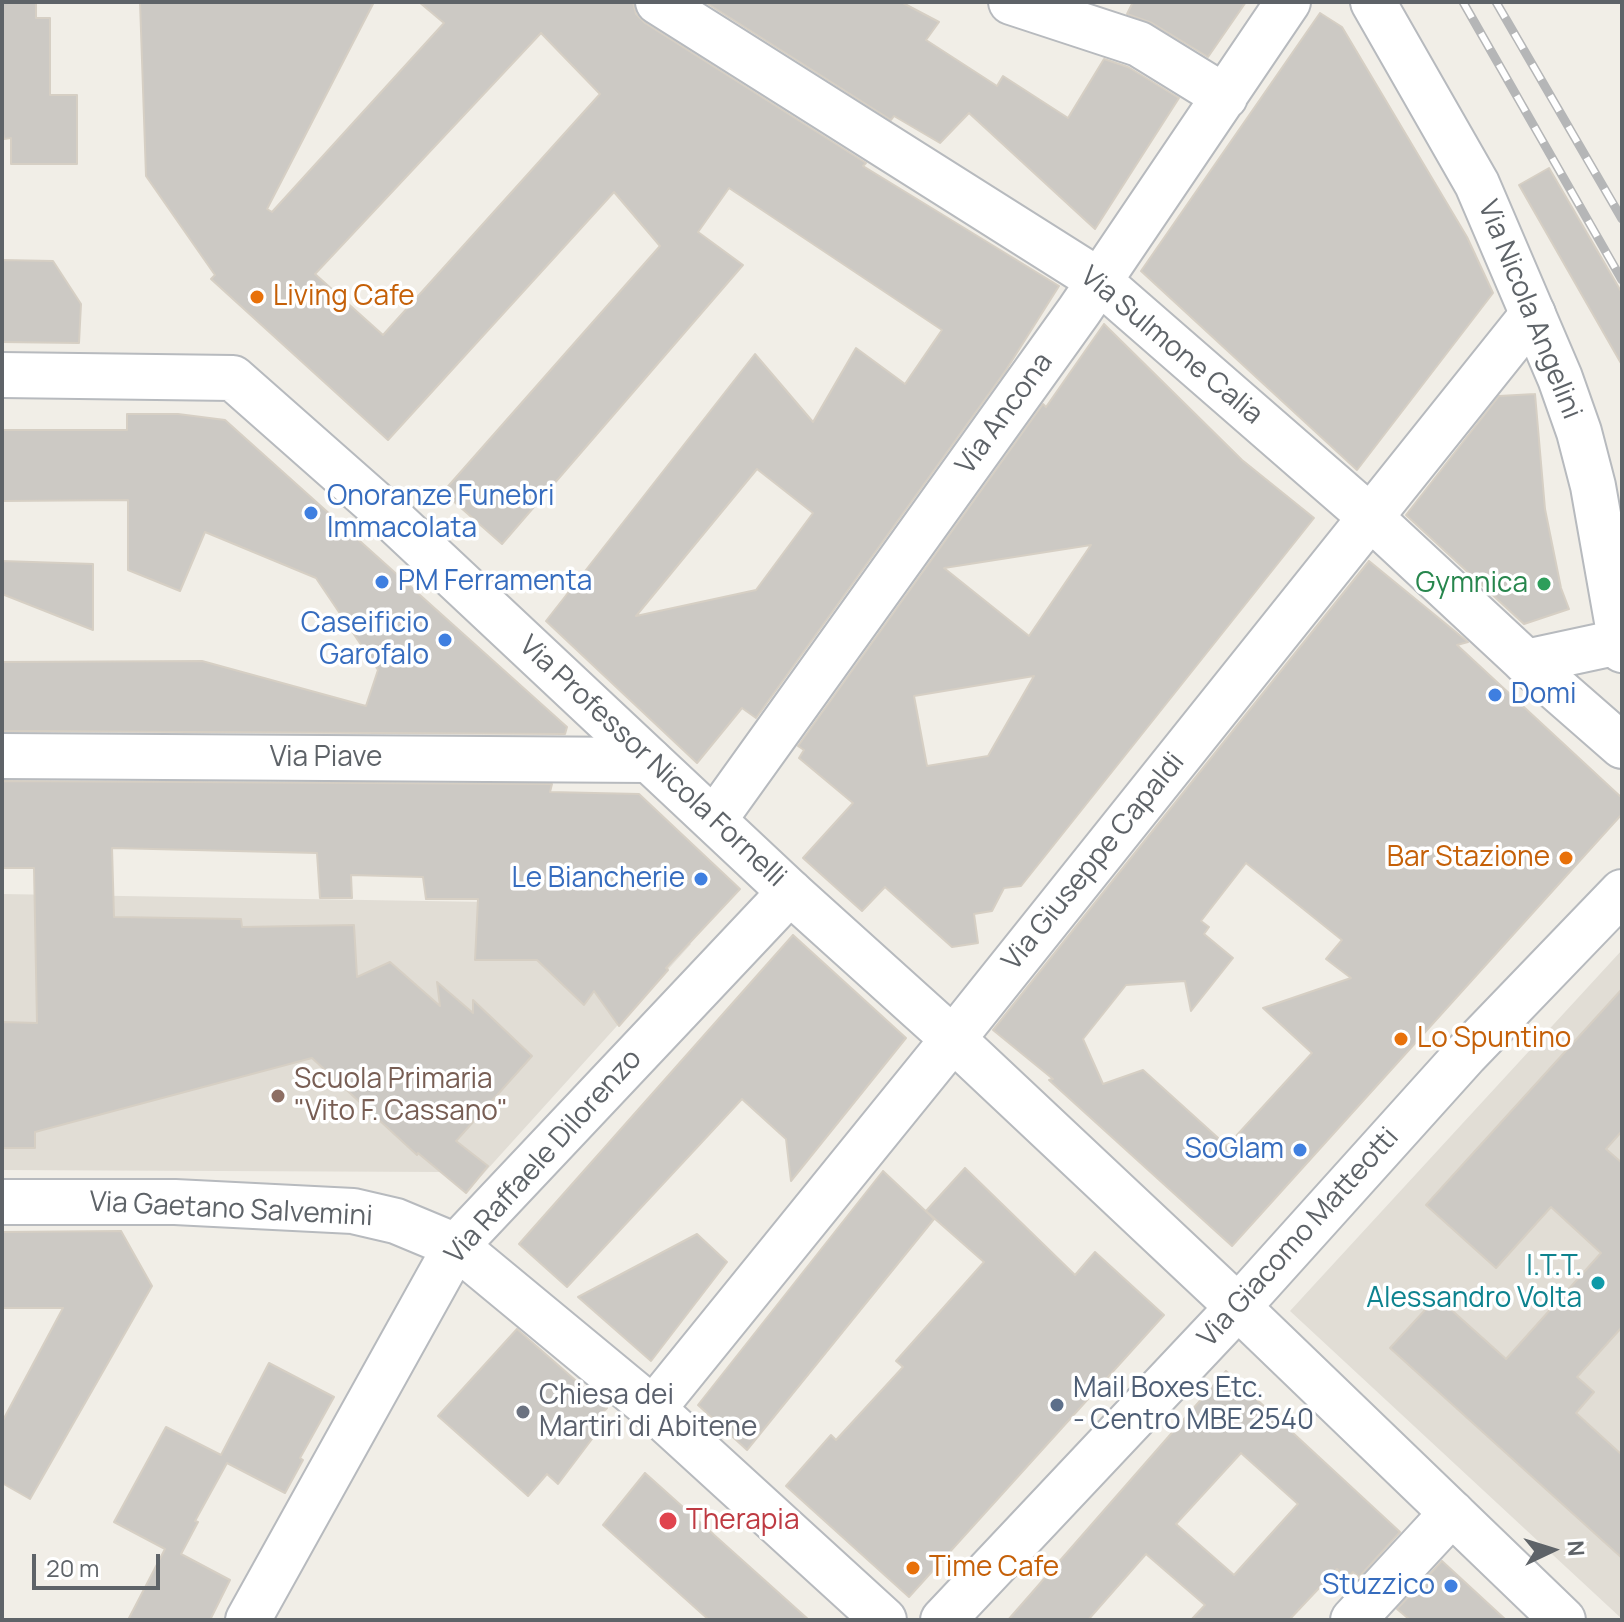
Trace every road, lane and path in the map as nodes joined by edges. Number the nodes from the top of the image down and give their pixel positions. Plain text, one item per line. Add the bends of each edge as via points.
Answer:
1 (658, 2) edge
2 (1011, 2) edge
3 (1288, 2) edge
4 (1373, 2) edge
5 (1225, 97) junction
6 (1098, 280) junction
7 (1533, 314) junction
8 (2, 375) edge
9 (1369, 516) junction
10 (1621, 646) edge
11 (1526, 662) junction
12 (1622, 746) edge
13 (2, 756) edge
14 (649, 760) junction
15 (714, 820) junction
16 (790, 892) junction
17 (1622, 892) edge
18 (953, 1039) junction
19 (2, 1202) edge
20 (456, 1246) junction
21 (1238, 1307) junction
22 (653, 1409) junction
23 (1452, 1513) junction
24 (248, 1620) edge
25 (884, 1620) edge
26 (943, 1620) edge
27 (1353, 1620) edge
28 (1563, 1620) edge

1 - 6 street, Via Sulmone Calia
2 - 5 street via 1139,44
3 - 5 street, Via Ancona
4 - 7 street, Via Nicola Angelini via 1477,184
5 - 6 street, Via Ancona
6 - 9 street, Via Sulmone Calia
6 - 15 street, Via Ancona
7 - 9 street, Via Giuseppe Capaldi
7 - 10 street, Via Nicola Angelini via 1579,432
8 - 14 street, Via Professor Nicola Fornelli via 233,378
9 - 11 street, Via Sulmone Calia
9 - 18 street, Via Giuseppe Capaldi
10 - 11 street
11 - 12 street, Via Sulmone Calia
13 - 14 street, Via Piave
14 - 15 street, Via Professor Nicola Fornelli
15 - 16 street, Via Professor Nicola Fornelli
16 - 18 street, Via Professor Nicola Fornelli
16 - 20 street, Via Raffaele Dilorenzo
17 - 21 street, Via Giacomo Matteotti via 1466,1054
18 - 21 street, Via Professor Nicola Fornelli
18 - 22 street, Via Giuseppe Capaldi
19 - 20 street, Via Gaetano Salvemini via 175,1202 353,1211 396,1221
20 - 22 street, Via Gaetano Salvemini
20 - 24 street, Via Raffaele Dilorenzo
21 - 23 street, Via Professor Nicola Fornelli
21 - 26 street, Via Giacomo Matteotti
22 - 25 street, Via Gaetano Salvemini
23 - 27 street
23 - 28 street, Via Professor Nicola Fornelli

